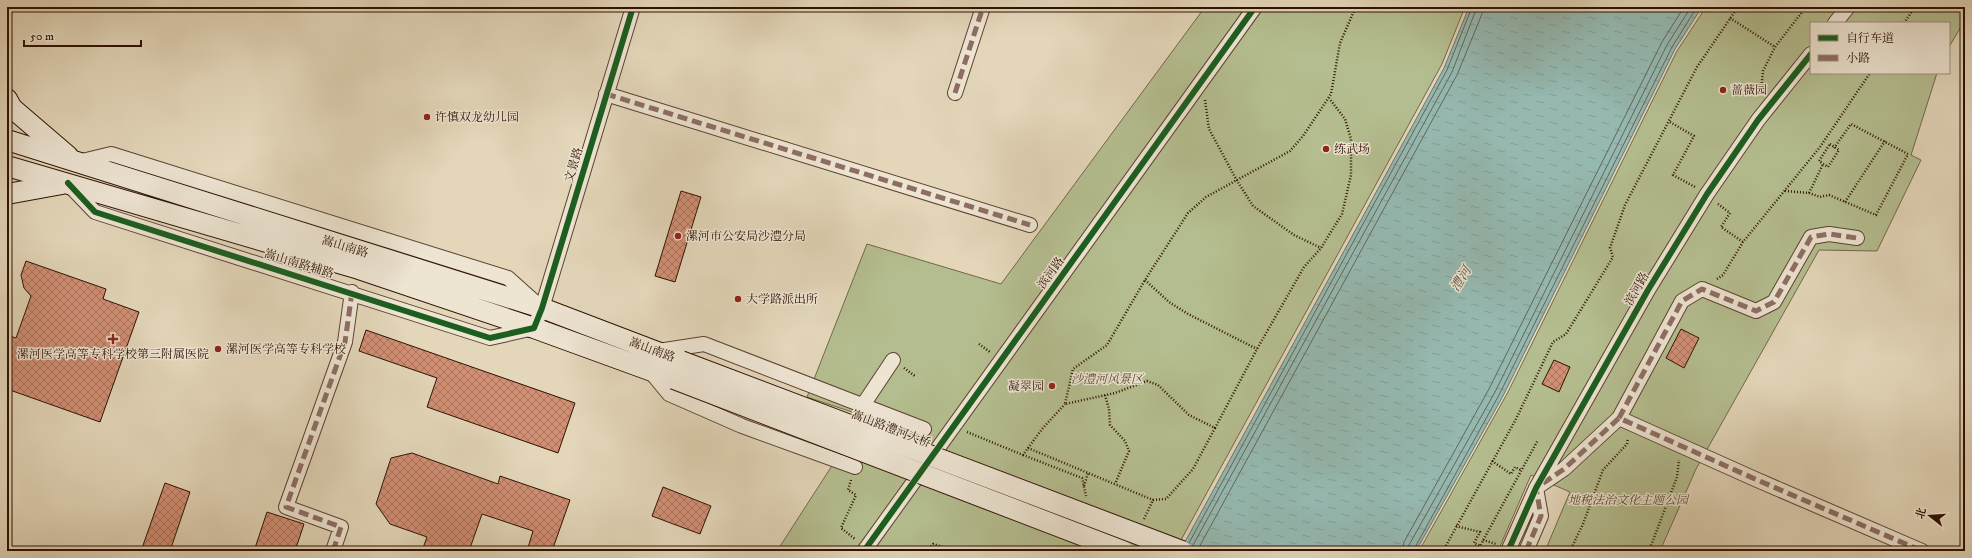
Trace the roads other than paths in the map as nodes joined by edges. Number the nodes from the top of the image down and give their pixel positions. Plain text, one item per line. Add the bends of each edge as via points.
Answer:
1 (633, 7) edge
2 (983, 7) edge
3 (1256, 7) edge
4 (1848, 7) edge
5 (1836, 22) edge
6 (1810, 55) edge
7 (955, 93) dead end
8 (606, 94) junction
9 (7, 98) edge
10 (7, 140) edge
11 (76, 162) junction
12 (7, 166) edge
13 (68, 184) junction
14 (7, 194) edge
15 (1030, 225) dead end
16 (1857, 238) dead end
17 (352, 292) junction
18 (542, 308) junction
19 (534, 328) junction
20 (658, 351) junction
21 (893, 360) dead end
22 (681, 361) joint
23 (649, 370) junction
24 (863, 406) junction
25 (1625, 421) junction
26 (924, 429) dead end
27 (855, 466) road end
28 (1536, 488) junction
29 (333, 551) edge
30 (864, 551) edge
31 (1123, 551) edge
32 (1182, 551) edge
33 (1508, 551) edge
34 (1526, 551) edge
35 (1922, 551) edge

1 - 8 street, 文景路
2 - 7 street
3 - 30 street, 滨河路
4 - 5 street
6 - 28 street, 滨河路 via 1758,120 1707,194 1648,290
8 - 15 street
8 - 18 street, 文景路
9 - 11 main road via 12,108
10 - 11 main road, 嵩山南路
11 - 18 main road, 嵩山南路
12 - 13 main road, 嵩山南路
13 - 14 main road
13 - 17 street, 嵩山南路辅路 via 95,212
13 - 19 main road, 嵩山南路 via 359,269
16 - 25 street via 1829,234 1811,237 1774,302 1756,311 1702,289 1682,301
17 - 19 street, 嵩山南路辅路 via 490,338
17 - 29 street via 345,342 286,507 341,527
18 - 19 street, 文景路
18 - 20 main road, 嵩山南路
19 - 23 main road, 嵩山南路
20 - 22 main road, 嵩山南路
20 - 24 street via 704,344
21 - 24 street
22 - 32 main road, 嵩山路澧河大桥, bridge
23 - 27 street via 668,394 742,426
23 - 31 main road, 嵩山南路, bridge
24 - 26 street
25 - 28 street
25 - 35 street
28 - 33 street, 滨河路
28 - 34 street via 1541,516

